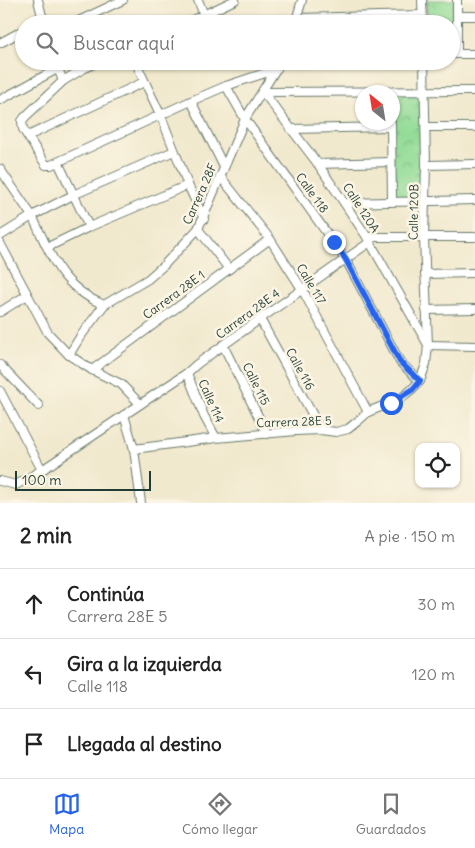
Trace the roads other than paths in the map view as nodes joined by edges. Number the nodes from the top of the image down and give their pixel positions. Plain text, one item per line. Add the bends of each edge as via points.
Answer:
1 (38, 0) edge
2 (123, 0) edge
3 (198, 0) edge
4 (235, 0) edge
5 (302, 0) edge
6 (422, 0) edge
7 (457, 0) edge
8 (40, 15) edge
9 (91, 15) edge
10 (204, 15) joint
11 (298, 15) edge
12 (422, 15) edge
13 (457, 15) edge
14 (460, 16) edge
15 (475, 16) edge
16 (15, 35) edge
17 (0, 43) edge
18 (460, 54) edge
19 (475, 54) edge
20 (48, 70) edge
21 (58, 70) edge
22 (81, 70) edge
23 (139, 70) edge
24 (274, 70) edge
25 (276, 70) edge
26 (424, 70) edge
27 (63, 81) junction
28 (144, 82) junction
29 (226, 86) junction
30 (475, 90) edge
31 (425, 91) junction
32 (263, 92) junction
33 (355, 92) edge
34 (400, 92) edge
35 (0, 100) edge
36 (191, 101) junction
37 (161, 116) junction
38 (245, 119) junction
39 (355, 126) edge
40 (475, 127) edge
41 (426, 128) junction
42 (291, 129) junction
43 (391, 130) edge
44 (28, 136) junction
45 (174, 150) junction
46 (58, 162) junction
47 (391, 162) junction
48 (318, 164) junction
49 (426, 164) junction
50 (475, 164) edge
51 (224, 167) junction
52 (0, 169) edge
53 (220, 176) junction
54 (188, 185) junction
55 (74, 195) junction
56 (475, 200) edge
57 (392, 201) junction
58 (426, 201) junction
59 (345, 203) junction
60 (32, 216) junction
61 (204, 219) junction
62 (89, 227) junction
63 (198, 229) junction
64 (0, 236) edge
65 (424, 237) junction
66 (475, 237) edge
67 (270, 240) junction
68 (369, 240) junction
69 (0, 243) edge
70 (48, 247) junction
71 (346, 260) junction
72 (229, 269) junction
73 (475, 273) edge
74 (425, 274) junction
75 (302, 289) junction
76 (27, 295) junction
77 (104, 305) junction
78 (475, 309) edge
79 (426, 310) junction
80 (0, 312) edge
81 (260, 319) junction
82 (224, 345) junction
83 (428, 345) junction
84 (475, 346) edge
85 (70, 355) junction
86 (0, 364) edge
87 (426, 364) joint
88 (92, 370) junction
89 (187, 373) junction
90 (420, 381) junction
91 (0, 390) edge
92 (140, 404) junction
93 (40, 406) dead end
94 (368, 412) junction
95 (124, 414) junction
96 (321, 430) junction
97 (268, 434) junction
98 (216, 438) junction
99 (134, 449) junction
100 (42, 470) junction
101 (0, 474) edge
102 (2, 482) edge
103 (141, 503) edge

1 - 8 street
2 - 9 street
3 - 10 street
4 - 10 street
5 - 11 street
6 - 12 street
7 - 13 street
14 - 15 street
16 - 17 street
18 - 19 street
20 - 35 street
21 - 27 street
22 - 27 street
23 - 28 street
24 - 29 street
25 - 32 street, Carrera 28F
26 - 31 street, Calle 120B
27 - 44 street via 24,117 22,125
28 - 37 street
28 - 44 street
29 - 36 street
29 - 38 street, Calle 118
30 - 31 street
31 - 34 street
31 - 41 street, Calle 120B
32 - 33 street
32 - 38 street, Carrera 28F
32 - 42 street, Calle 120A
36 - 37 street
36 - 51 street
37 - 45 street
37 - 46 street
38 - 51 street, Carrera 28F
38 - 71 street, Calle 118
39 - 42 street
40 - 41 street
41 - 49 street, Calle 120B
42 - 48 street, Calle 120A
43 - 47 street
44 - 46 street via 46,165
45 - 54 street
45 - 55 street
46 - 55 street
47 - 48 street
47 - 57 street
48 - 59 street, Calle 120A
49 - 50 street
49 - 58 street, Calle 120B
51 - 53 street, Carrera 28F
52 - 60 street
53 - 61 street, Carrera 28F
53 - 67 street, Calle 117
54 - 61 street
54 - 62 street
55 - 60 street
55 - 62 street
56 - 58 street
57 - 58 street
57 - 59 street
58 - 65 street, Calle 120B
59 - 68 street, Calle 120A
60 - 64 street
60 - 70 street
61 - 63 street, Carrera 28F
62 - 70 street
63 - 72 street
63 - 77 street, Carrera 28F via 148,279
65 - 66 street
65 - 68 street
65 - 74 street, Calle 120B
67 - 72 street, Carrera 28E 1
67 - 75 street, Calle 117
68 - 71 street, Carrera 28E 4
68 - 83 street, Calle 120A
69 - 76 street
70 - 77 street via 68,283
71 - 75 street, Carrera 28E 4
71 - 90 street, Calle 118 via 400,362
72 - 88 street, Carrera 28E 1
73 - 74 street
74 - 79 street, Calle 120B
75 - 81 street, Carrera 28E 4
75 - 94 street, Calle 117
76 - 80 street
76 - 85 street via 48,333
77 - 85 street, Carrera 28F
78 - 79 street
79 - 83 street, Calle 120B
81 - 82 street, Carrera 28E 4
81 - 96 street, Calle 116
82 - 89 street, Carrera 28E 4
82 - 97 street, Calle 115
83 - 84 street
83 - 87 street, Calle 120B
85 - 88 street
86 - 93 street
87 - 90 street, Carrera 28E 5
88 - 92 street via 120,384
89 - 92 street, Carrera 28E 4
89 - 98 street, Calle 114
90 - 94 street, Carrera 28E 5 via 400,399
91 - 100 street
92 - 95 street, Carrera 28E 4
94 - 96 street, Carrera 28E 5 via 348,429 336,432
95 - 99 street
95 - 100 street, Carrera 28E 4
96 - 97 street, Carrera 28E 5
97 - 98 street, Carrera 28E 5
98 - 99 street, Carrera 28E 5
99 - 103 street
100 - 102 street, Carrera 28E 4 via 16,485
101 - 102 street

